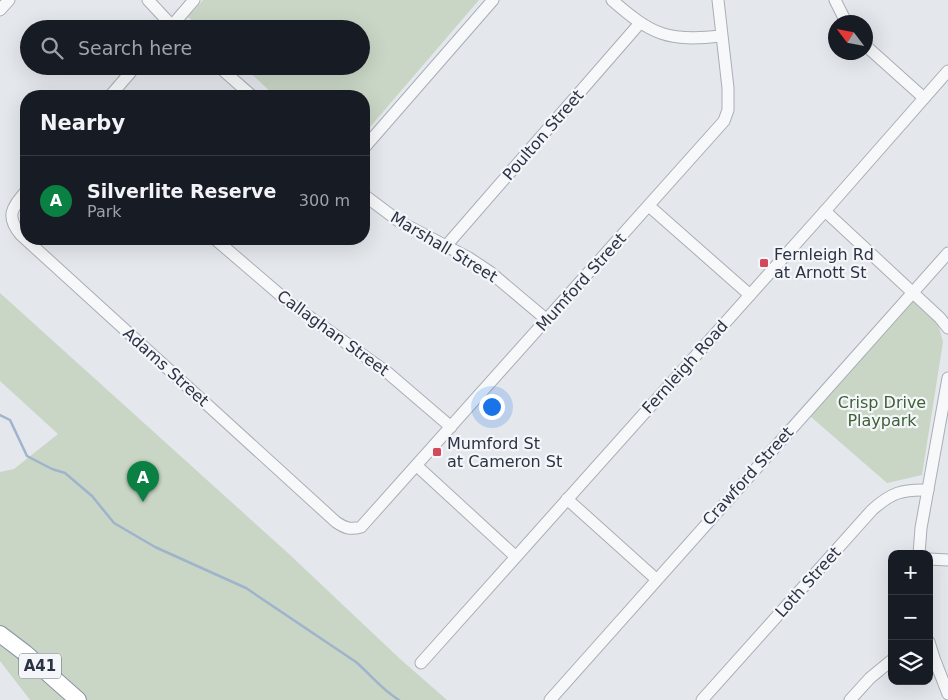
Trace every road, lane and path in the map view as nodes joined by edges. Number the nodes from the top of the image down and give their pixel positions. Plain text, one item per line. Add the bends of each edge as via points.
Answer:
1 (9, 0) edge
2 (148, 0) edge
3 (194, 0) edge
4 (493, 0) edge
5 (612, 0) edge
6 (718, 0) edge
7 (835, 0) edge
8 (0, 10) edge
9 (842, 15) edge
10 (165, 20) edge
11 (178, 20) edge
12 (640, 23) junction
13 (721, 36) junction
14 (873, 52) edge
15 (948, 71) edge
16 (128, 75) edge
17 (228, 75) edge
18 (115, 90) edge
19 (245, 90) edge
20 (924, 98) junction
21 (370, 141) edge
22 (20, 199) edge
23 (370, 199) edge
24 (649, 206) junction
25 (825, 211) junction
26 (20, 233) edge
27 (33, 245) edge
28 (222, 245) edge
29 (446, 246) junction
30 (948, 253) edge
31 (913, 292) junction
32 (750, 295) junction
33 (547, 320) junction
34 (948, 328) edge
35 (948, 378) edge
36 (450, 427) junction
37 (943, 441) edge
38 (417, 466) junction
39 (928, 490) junction
40 (567, 499) junction
41 (352, 529) joint
42 (919, 550) edge
43 (515, 556) junction
44 (933, 559) edge
45 (948, 560) edge
46 (656, 579) junction
47 (0, 634) edge
48 (933, 652) edge
49 (421, 663) dead end
50 (888, 663) edge
51 (948, 692) edge
52 (78, 700) edge
53 (550, 700) edge
54 (702, 700) edge
55 (850, 700) edge

1 - 8 street
2 - 10 street
3 - 11 street
4 - 21 street
5 - 12 street
6 - 13 street, Mumford Street
7 - 9 street
12 - 13 street via 668,37 698,39
12 - 29 street, Poulton Street
13 - 24 street, Mumford Street via 728,100 724,121
14 - 20 street
15 - 20 street, Fernleigh Road
16 - 18 street
17 - 19 street
20 - 25 street, Fernleigh Road
22 - 26 street, Adams Street via 12,210 12,219
23 - 29 street, Marshall Street via 400,222
24 - 32 street
24 - 33 street, Mumford Street
25 - 31 street
25 - 32 street, Fernleigh Road
27 - 41 street, Adams Street via 336,522
28 - 36 street, Callaghan Street via 286,300 388,373
29 - 33 street, Marshall Street via 490,272
30 - 31 street, Crawford Street
31 - 34 street
31 - 46 street, Crawford Street
32 - 40 street, Fernleigh Road
33 - 36 street, Mumford Street
35 - 37 street
36 - 38 street, Mumford Street
37 - 39 street
38 - 41 street, Mumford Street via 368,521
38 - 43 street
39 - 42 street
39 - 54 street, Loth Street via 900,492 872,510
40 - 43 street, Fernleigh Road
40 - 46 street
43 - 49 street, Fernleigh Road
44 - 45 street
46 - 53 street, Crawford Street
47 - 52 highway, A41
48 - 51 street
50 - 55 street

